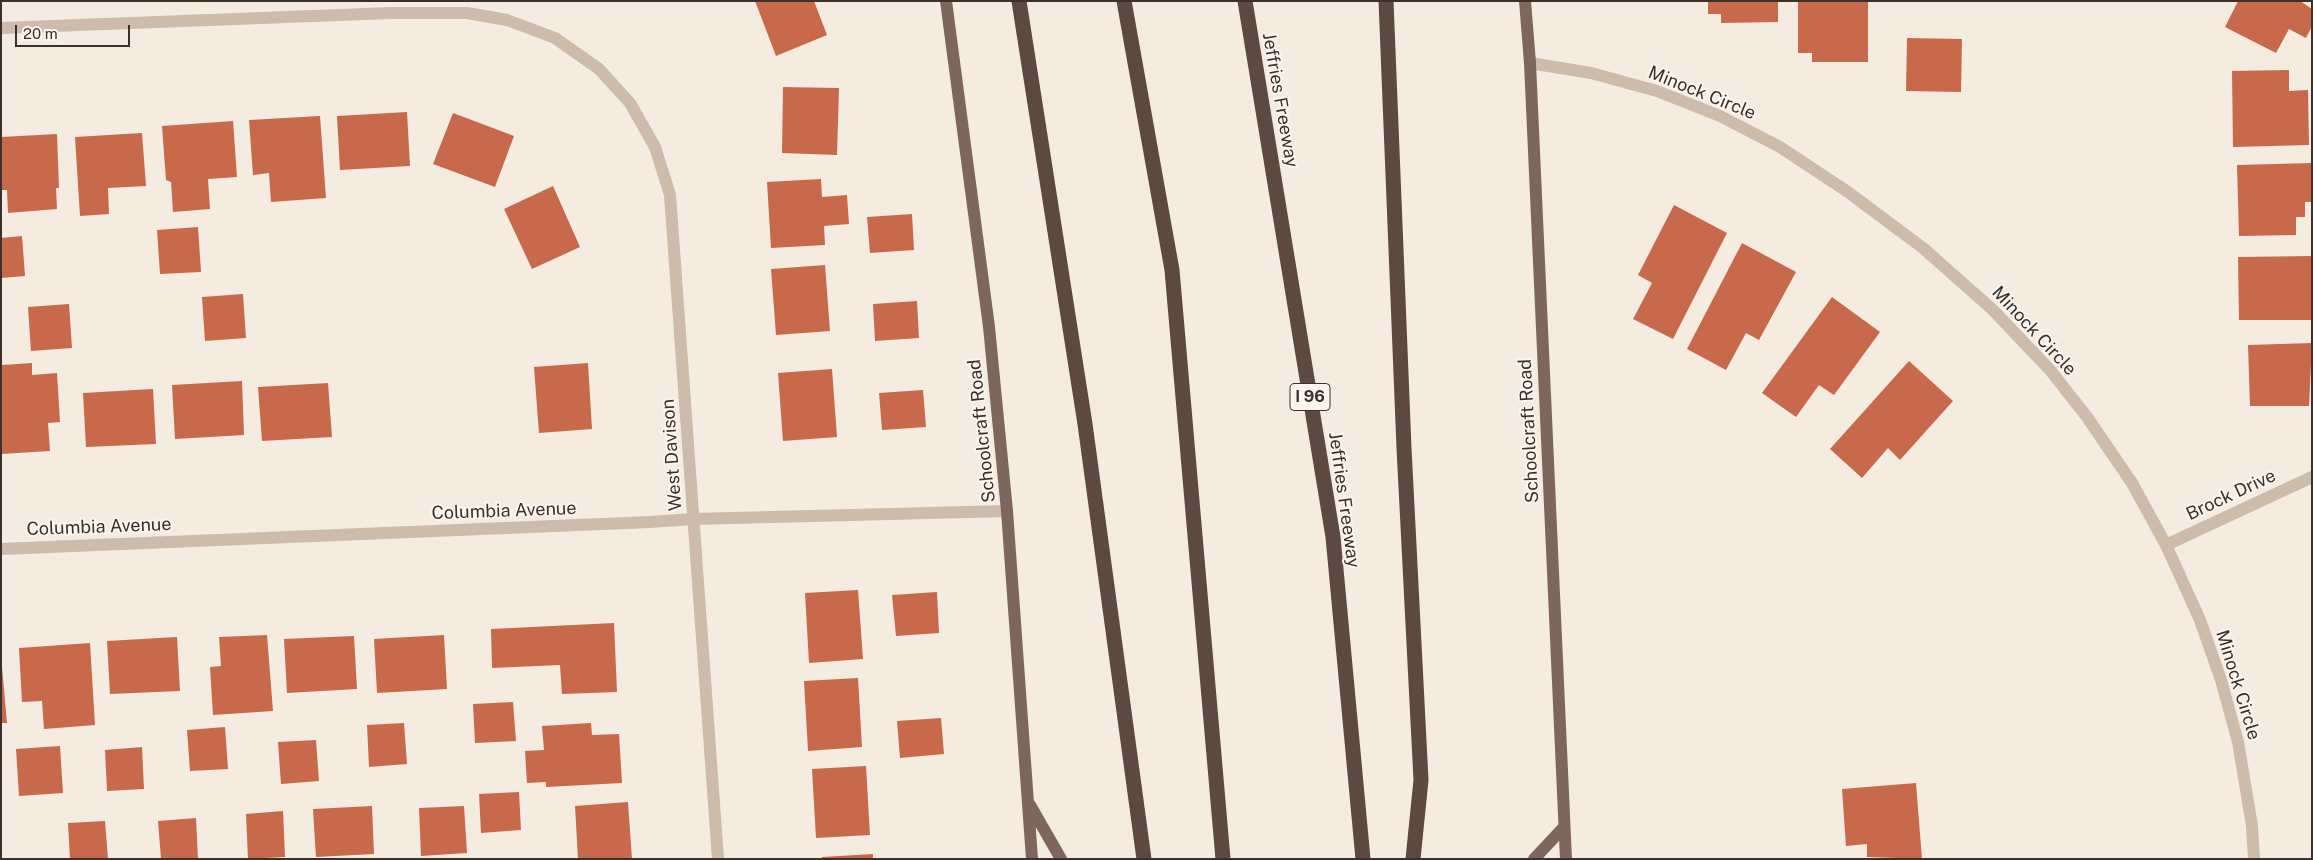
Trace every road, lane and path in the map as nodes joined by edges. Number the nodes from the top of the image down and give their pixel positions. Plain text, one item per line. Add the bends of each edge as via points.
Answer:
1 (946, 1) edge
2 (1019, 1) edge
3 (1124, 1) edge
4 (1244, 1) edge
5 (1386, 1) edge
6 (1525, 1) edge
7 (1, 28) edge
8 (1530, 63) junction
9 (2312, 477) edge
10 (1007, 511) junction
11 (694, 519) junction
12 (2166, 545) junction
13 (1, 549) edge
14 (1028, 803) junction
15 (1564, 827) junction
16 (718, 859) edge
17 (1032, 859) edge
18 (1061, 859) edge
19 (1144, 859) edge
20 (1223, 859) edge
21 (1363, 859) edge
22 (1413, 859) edge
23 (1534, 859) edge
24 (1566, 859) edge
25 (2254, 859) edge

1 - 10 main road, Schoolcraft Road via 989,327
2 - 19 highway via 1082,404
3 - 20 highway via 1172,270
4 - 21 highway, Jeffries Freeway / I 96 via 1333,537
5 - 22 highway via 1421,780
6 - 8 main road, Schoolcraft Road
7 - 11 street, West Davison via 468,13 507,20 555,38 599,69 630,103 655,146 670,195
8 - 12 street, Minock Circle via 1591,73 1656,91 1720,116 1788,152 1908,237 1993,310 2050,370 2132,483
8 - 15 main road, Schoolcraft Road
9 - 12 street, Brock Drive
10 - 11 street, Columbia Avenue
10 - 14 main road, Schoolcraft Road
11 - 13 street, Columbia Avenue
11 - 16 street, West Davison
12 - 25 street, Minock Circle via 2200,620 2238,742
14 - 17 main road, Schoolcraft Road
14 - 18 main road
15 - 23 main road
15 - 24 main road, Schoolcraft Road

